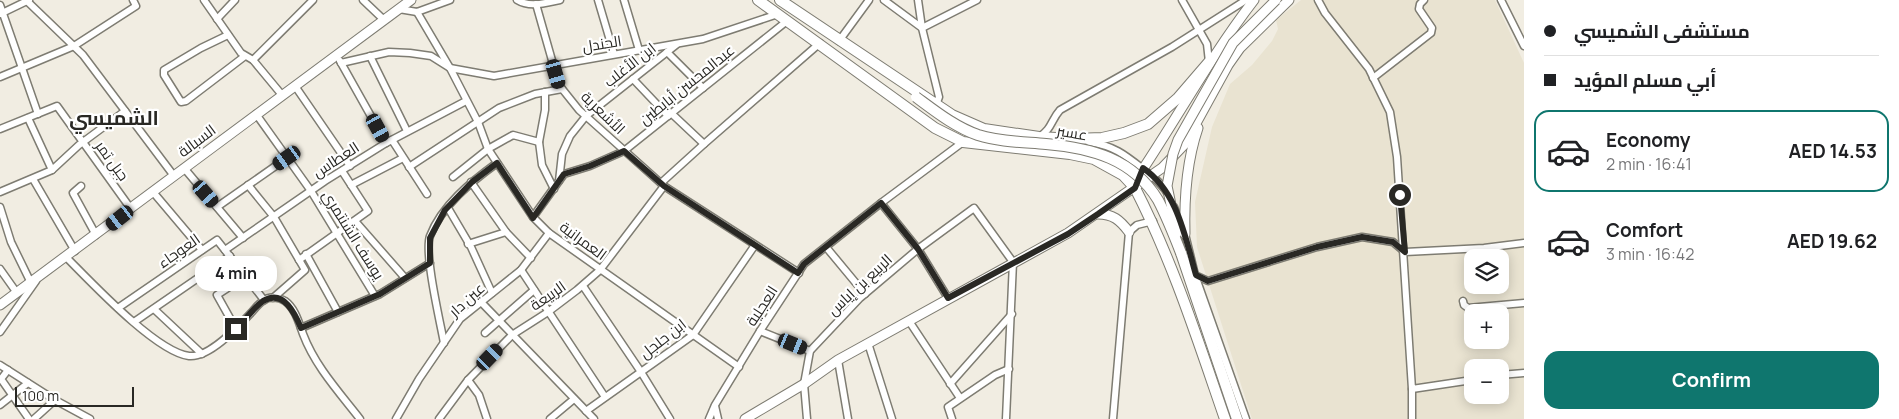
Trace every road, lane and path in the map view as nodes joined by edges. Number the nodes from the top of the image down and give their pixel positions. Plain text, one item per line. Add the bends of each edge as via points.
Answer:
1 (28, 0) edge
2 (204, 0) edge
3 (235, 0) edge
4 (312, 0) edge
5 (364, 0) edge
6 (411, 0) edge
7 (450, 0) edge
8 (517, 0) edge
9 (560, 0) edge
10 (598, 0) edge
11 (624, 0) edge
12 (758, 0) edge
13 (780, 0) edge
14 (869, 0) edge
15 (884, 0) edge
16 (918, 0) edge
17 (977, 0) edge
18 (1182, 0) edge
19 (1246, 0) edge
20 (1254, 0) edge
21 (1276, 0) edge
22 (1289, 0) edge
23 (1318, 0) edge
24 (1424, 0) edge
25 (1501, 0) edge
26 (134, 3) edge
27 (536, 4) junction
28 (0, 5) edge
29 (399, 9) junction
30 (417, 12) junction
31 (1, 13) edge
32 (778, 14) junction
33 (217, 19) junction
34 (384, 20) junction
35 (787, 21) junction
36 (922, 28) junction
37 (1200, 30) junction
38 (228, 36) junction
39 (839, 40) junction
40 (820, 43) junction
41 (677, 44) junction
42 (74, 46) junction
43 (1524, 46) edge
44 (639, 50) junction
45 (667, 52) junction
46 (614, 54) junction
47 (246, 56) junction
48 (370, 56) junction
49 (339, 59) junction
50 (253, 60) junction
51 (1209, 62) junction
52 (553, 64) junction
53 (21, 68) junction
54 (450, 68) junction
55 (884, 70) junction
56 (0, 77) edge
57 (1373, 78) junction
58 (633, 79) junction
59 (295, 86) junction
60 (703, 88) junction
61 (562, 89) junction
62 (544, 92) junction
63 (282, 95) junction
64 (466, 101) junction
65 (936, 104) junction
66 (126, 111) junction
67 (1203, 112) junction
68 (38, 114) junction
69 (256, 114) junction
70 (670, 114) junction
71 (586, 116) junction
72 (28, 118) junction
73 (478, 122) junction
74 (0, 129) edge
75 (407, 132) junction
76 (1039, 138) junction
77 (1073, 139) junction
78 (389, 141) junction
79 (83, 142) junction
80 (539, 142) junction
81 (963, 142) junction
82 (704, 144) junction
83 (488, 149) junction
84 (624, 151) junction
85 (287, 158) junction
86 (403, 158) junction
87 (497, 163) junction
88 (350, 166) junction
89 (409, 167) junction
90 (184, 168) junction
91 (52, 170) junction
92 (342, 171) junction
93 (1147, 171) junction
94 (174, 176) junction
95 (453, 177) dead end
96 (33, 179) junction
97 (472, 182) junction
98 (558, 182) junction
99 (248, 185) junction
100 (351, 185) junction
101 (663, 185) junction
102 (81, 186) dead end
103 (1135, 188) junction
104 (554, 189) junction
105 (311, 191) junction
106 (0, 192) edge
107 (153, 192) junction
108 (427, 194) dead end
109 (881, 203) junction
110 (217, 207) junction
111 (0, 208) edge
112 (448, 208) junction
113 (131, 209) junction
114 (1098, 214) junction
115 (274, 217) junction
116 (533, 218) junction
117 (355, 221) junction
118 (1153, 221) junction
119 (506, 232) junction
120 (1129, 232) junction
121 (337, 233) junction
122 (549, 233) junction
123 (1185, 234) junction
124 (96, 236) junction
125 (243, 238) junction
126 (1524, 242) edge
127 (468, 244) junction
128 (755, 245) junction
129 (826, 247) junction
130 (918, 249) junction
131 (202, 250) junction
132 (225, 250) junction
133 (76, 251) junction
134 (1405, 252) junction
135 (1181, 253) junction
136 (306, 254) junction
137 (230, 256) junction
138 (66, 258) junction
139 (531, 258) junction
140 (299, 260) junction
141 (1013, 262) junction
142 (430, 263) junction
143 (0, 269) edge
144 (521, 270) junction
145 (600, 270) junction
146 (798, 273) junction
147 (1196, 275) junction
148 (246, 276) junction
149 (406, 278) junction
150 (35, 280) junction
151 (583, 286) junction
152 (534, 290) junction
153 (17, 293) junction
154 (492, 293) junction
155 (865, 294) junction
156 (376, 296) junction
157 (272, 298) junction
158 (948, 298) junction
159 (264, 300) junction
160 (1463, 301) dead end
161 (481, 302) junction
162 (1524, 303) edge
163 (0, 306) edge
164 (118, 308) junction
165 (154, 309) junction
166 (338, 312) junction
167 (548, 312) junction
168 (1012, 314) junction
169 (909, 320) junction
170 (499, 321) junction
171 (134, 322) junction
172 (301, 328) junction
173 (236, 329) junction
174 (760, 331) junction
175 (0, 332) edge
176 (486, 333) dead end
177 (512, 335) junction
178 (693, 335) junction
179 (444, 343) junction
180 (868, 343) junction
181 (810, 351) junction
182 (202, 354) junction
183 (838, 360) junction
184 (0, 366) edge
185 (739, 367) junction
186 (1009, 369) junction
187 (8, 370) junction
188 (641, 372) junction
189 (1524, 373) edge
190 (1509, 375) edge
191 (468, 380) junction
192 (1464, 381) edge
193 (28, 383) junction
194 (804, 384) junction
195 (950, 384) junction
196 (1412, 389) junction
197 (12, 395) junction
198 (574, 398) junction
199 (605, 398) junction
200 (960, 398) junction
201 (55, 400) junction
202 (0, 405) edge
203 (715, 405) junction
204 (586, 411) junction
205 (28, 419) edge
206 (34, 419) edge
207 (90, 419) edge
208 (360, 419) edge
209 (396, 419) edge
210 (439, 419) edge
211 (487, 419) edge
212 (550, 419) edge
213 (594, 419) edge
214 (670, 419) edge
215 (709, 419) edge
216 (718, 419) edge
217 (745, 419) edge
218 (807, 419) edge
219 (848, 419) edge
220 (892, 419) edge
221 (952, 419) edge
222 (1006, 419) edge
223 (1112, 419) edge
224 (1220, 419) edge
225 (1225, 419) edge
226 (1237, 419) edge
227 (1246, 419) edge
228 (1412, 419) edge

1 - 31 street
1 - 42 street
2 - 33 street
3 - 33 street
4 - 50 street
5 - 34 street
6 - 29 street, السبالة
7 - 30 street
8 - 27 street
9 - 27 street
10 - 46 street
11 - 44 street
12 - 32 main road
13 - 39 main road
14 - 39 street
15 - 36 street
16 - 36 street
17 - 36 street
18 - 37 street
19 - 37 street
20 - 51 street
21 - 135 street, bridge via 1233,43 1173,154 1167,186
22 - 67 street via 1240,48
23 - 57 street
24 - 57 street via 1419,9 1430,22 1431,33
25 - 43 street
26 - 42 street
27 - 52 street, الأشعرية
28 - 31 street
29 - 30 street
29 - 34 street, السبالة
30 - 54 street, العمرانية
31 - 53 street
32 - 35 main road
32 - 41 street, الجندل via 703,39
33 - 38 street
34 - 49 street, السبالة
35 - 40 main road
35 - 60 street, عبدالمحسن أبابطين
36 - 65 street via 939,97
37 - 51 street
37 - 76 street via 1060,110 1047,132
38 - 47 street
38 - 47 street via 164,70 180,102 186,101
39 - 55 main road
40 - 81 main road via 935,128
40 - 82 street, الربيعة
41 - 44 street, الجندل
41 - 45 street, ابن الأغلب
42 - 53 street
42 - 66 street
44 - 46 street, الجندل
45 - 58 street, ابن الأغلب
45 - 60 street
46 - 52 street, الجندل
47 - 50 street
48 - 49 street, الجندل
48 - 54 street, الجندل via 389,52 431,56
48 - 75 street
49 - 59 street, السبالة
49 - 78 street
50 - 63 street
51 - 77 main road via 1178,98 1148,124 1124,133
51 - 93 street
52 - 54 street, الجندل via 494,76
52 - 61 street, الأشعرية
53 - 56 street
53 - 68 street
54 - 64 street, العمرانية
55 - 65 main road
55 - 135 main road, عسير, bridge via 953,123 978,135 1083,149 1124,164 1158,201
57 - 134 street via 1390,112
58 - 70 street
58 - 71 street, ابن الأغلب
59 - 63 street, السبالة
59 - 88 street
60 - 70 street, عبدالمحسن أبابطين
61 - 62 street
61 - 71 street, الأشعرية
62 - 73 street via 516,100
62 - 80 street via 545,110
63 - 69 street, السبالة
64 - 73 street, العمرانية
64 - 75 street, العطاس
65 - 76 main road via 984,129
66 - 79 street
66 - 94 street
67 - 93 street via 1178,153 1162,168
67 - 123 street via 1189,157 1184,205
68 - 72 street, جبل تمر
68 - 79 street, جبل تمر via 57,106
69 - 85 street, يوسف الشنتمري
69 - 90 street, السبالة
70 - 82 street
70 - 84 street, عبدالمحسن أبابطين
71 - 84 street, الأشعرية
71 - 98 street, ابن الأغلب via 570,136 562,154
72 - 74 street, جبل تمر
72 - 91 street
73 - 83 street, العمرانية
73 - 89 street
75 - 78 street, العطاس
76 - 77 main road
77 - 93 street, عسير via 1102,144 1122,152
78 - 86 street
78 - 88 street, العطاس
79 - 91 street
79 - 113 street, جبل تمر
80 - 83 street via 513,135
80 - 104 street via 542,165
81 - 103 main road via 1094,159 1123,174
81 - 109 street, العجلية
82 - 101 street, الربيعة
83 - 87 street, العمرانية
83 - 95 street
84 - 98 street, عبدالمحسن أبابطين via 564,174
84 - 101 street, الأشعرية
85 - 99 street
85 - 105 street, يوسف الشنتمري
86 - 89 street
86 - 100 street
87 - 97 street
87 - 116 street, العمرانية
88 - 92 street, العطاس
89 - 108 street
90 - 94 street, السبالة
90 - 110 street
91 - 96 street
92 - 100 street
92 - 105 street, العطاس
93 - 103 main road
93 - 123 street, عسير via 1165,189
94 - 107 street, السبالة
96 - 106 street
96 - 133 street
97 - 112 street
97 - 119 street
98 - 104 street, عبدالمحسن أبابطين
99 - 110 street
99 - 115 street
100 - 117 street via 368,211
101 - 128 street, الأشعرية
101 - 145 street, الربيعة
102 - 124 street via 73,193
103 - 114 street
103 - 118 main road
104 - 116 street, عبدالمحسن أبابطين
105 - 115 street, العطاس
105 - 121 street, يوسف الشنتمري
107 - 113 street, السبالة
107 - 131 street
109 - 129 street, العجلية
109 - 130 street
110 - 125 street
111 - 150 street via 11,242
112 - 127 street
112 - 142 street via 430,238
113 - 124 street, السبالة
114 - 120 street via 1114,216
114 - 141 street via 1068,234
115 - 125 street, العطاس
115 - 140 street
116 - 122 street, العمرانية
117 - 121 street
117 - 149 street
118 - 120 street via 1137,225
118 - 224 street
118 - 225 main road via 1181,289
119 - 127 street
119 - 139 street
120 - 223 street
121 - 136 street
121 - 156 street, يوسف الشنتمري
122 - 139 street, عين دار
122 - 145 street, العمرانية
123 - 147 street, عسير
124 - 133 street, السبالة
125 - 132 street, العطاس
126 - 134 street via 1484,248
127 - 154 street
128 - 146 street, الأشعرية
128 - 178 street, ابن جلجل
129 - 146 street, العجلية via 804,264
129 - 155 street
130 - 141 street, الربيع بن إياس via 974,208
130 - 155 street, الربيع بن إياس
130 - 158 street
131 - 132 street, العوجاء via 217,240
131 - 164 street, العوجاء
132 - 137 street, العوجاء
133 - 138 street, السبالة
134 - 147 street via 1393,242 1362,237 1317,247 1208,281
134 - 196 street
135 - 226 main road, عسير
136 - 140 street
136 - 166 street
137 - 148 street, العوجاء
137 - 165 street
138 - 150 street, السبالة
138 - 164 street
139 - 144 street, عين دار
140 - 157 street via 305,270
141 - 158 street
141 - 168 street
142 - 149 street
142 - 179 street
143 - 153 street
144 - 152 street
144 - 154 street, عين دار
145 - 151 street, الربيعة
145 - 178 street, العمرانية
146 - 174 street, العجلية
147 - 227 street, عسير
148 - 159 street, العوجاء
148 - 173 street via 217,296
149 - 156 street
150 - 153 street, السبالة
150 - 175 street
151 - 167 street, الربيعة
151 - 188 street
152 - 167 street
152 - 170 street
153 - 163 street, السبالة
154 - 161 street, عين دار
155 - 181 street, الربيع بن إياس
156 - 166 street
157 - 159 street
157 - 172 street via 286,302
158 - 169 street
159 - 173 street
160 - 162 street via 1468,308
161 - 170 street
161 - 179 street, عين دار via 460,319
164 - 171 street
165 - 171 street
165 - 182 street
166 - 172 street
167 - 177 street, الربيعة
167 - 199 street
168 - 186 street
168 - 195 street
169 - 180 street
169 - 195 street
170 - 176 street
170 - 177 street
171 - 182 street via 174,352 191,356
172 - 208 street via 322,369
173 - 182 street
174 - 181 street
174 - 185 street, العجلية
177 - 191 street, الربيعة
177 - 198 street
178 - 185 street, العمرانية
178 - 188 street, ابن جلجل
179 - 209 street, عين دار
180 - 183 street
180 - 220 street
181 - 194 street
183 - 194 street
183 - 219 street
184 - 187 street
185 - 203 street, العجلية
186 - 200 street
186 - 222 street
187 - 193 street
187 - 197 street via 1,379
188 - 199 street, ابن جلجل
188 - 214 street
189 - 190 street
191 - 210 street, الربيعة
191 - 211 street via 479,395
192 - 196 street
193 - 197 street
193 - 201 street
194 - 217 street
194 - 218 street
195 - 200 street
196 - 228 street
197 - 202 street
197 - 205 street
198 - 204 street
198 - 212 street
199 - 204 street, ابن جلجل
200 - 221 street via 948,407
201 - 206 street
201 - 207 street
203 - 215 street, العجلية
203 - 216 street
204 - 213 street

